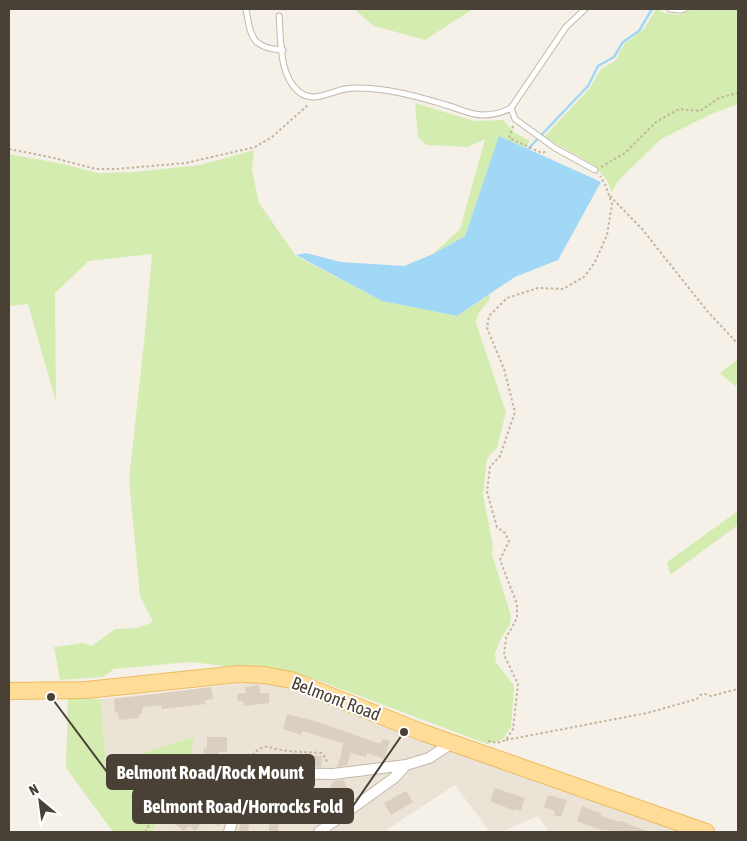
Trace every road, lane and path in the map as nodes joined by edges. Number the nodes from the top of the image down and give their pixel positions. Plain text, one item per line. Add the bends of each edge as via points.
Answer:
1 (246, 9) edge
2 (585, 9) edge
3 (670, 9) edge
4 (684, 9) edge
5 (279, 16) dead end
6 (282, 50) junction
7 (738, 93) edge
8 (316, 98) junction
9 (511, 108) junction
10 (515, 119) junction
11 (554, 147) junction
12 (9, 149) edge
13 (595, 170) junction
14 (609, 194) junction
15 (738, 344) edge
16 (738, 689) edge
17 (9, 691) edge
18 (506, 740) junction
19 (488, 741) dead end
20 (452, 743) junction
21 (406, 766) junction
22 (254, 774) junction
23 (328, 774) junction
24 (245, 782) junction
25 (145, 832) edge
26 (229, 832) edge
27 (319, 832) edge
28 (706, 832) edge

1 - 6 lane via 256,41 266,48
2 - 9 lane via 566,27
3 - 4 lane
5 - 6 lane
6 - 8 lane via 292,84 299,92
7 - 13 path via 719,98 700,111 679,108 656,122 626,153
8 - 9 lane via 356,88 376,89 480,115 501,113
8 - 12 path via 272,137 255,146 186,163 96,169
9 - 10 lane
10 - 11 lane
10 - 11 path via 510,138 542,152
11 - 13 lane
13 - 14 path
14 - 15 path
14 - 18 path via 612,204 607,235 584,277 563,289 538,288 507,298 489,316 487,328 504,369 515,412 500,456 490,467 487,492 497,527 509,541 500,560 517,604 517,618 506,638 504,655 518,684 513,729
16 - 18 path via 711,696 705,694 647,713
17 - 20 main road, Belmont Road via 86,690 239,674 264,675 314,688
18 - 19 path
20 - 21 street via 429,758
20 - 28 main road, Belmont Road
21 - 23 street
21 - 27 street
22 - 23 street
22 - 23 path via 253,754 267,746 321,753 326,758
22 - 24 street
24 - 25 path via 187,791 151,822
24 - 26 street

